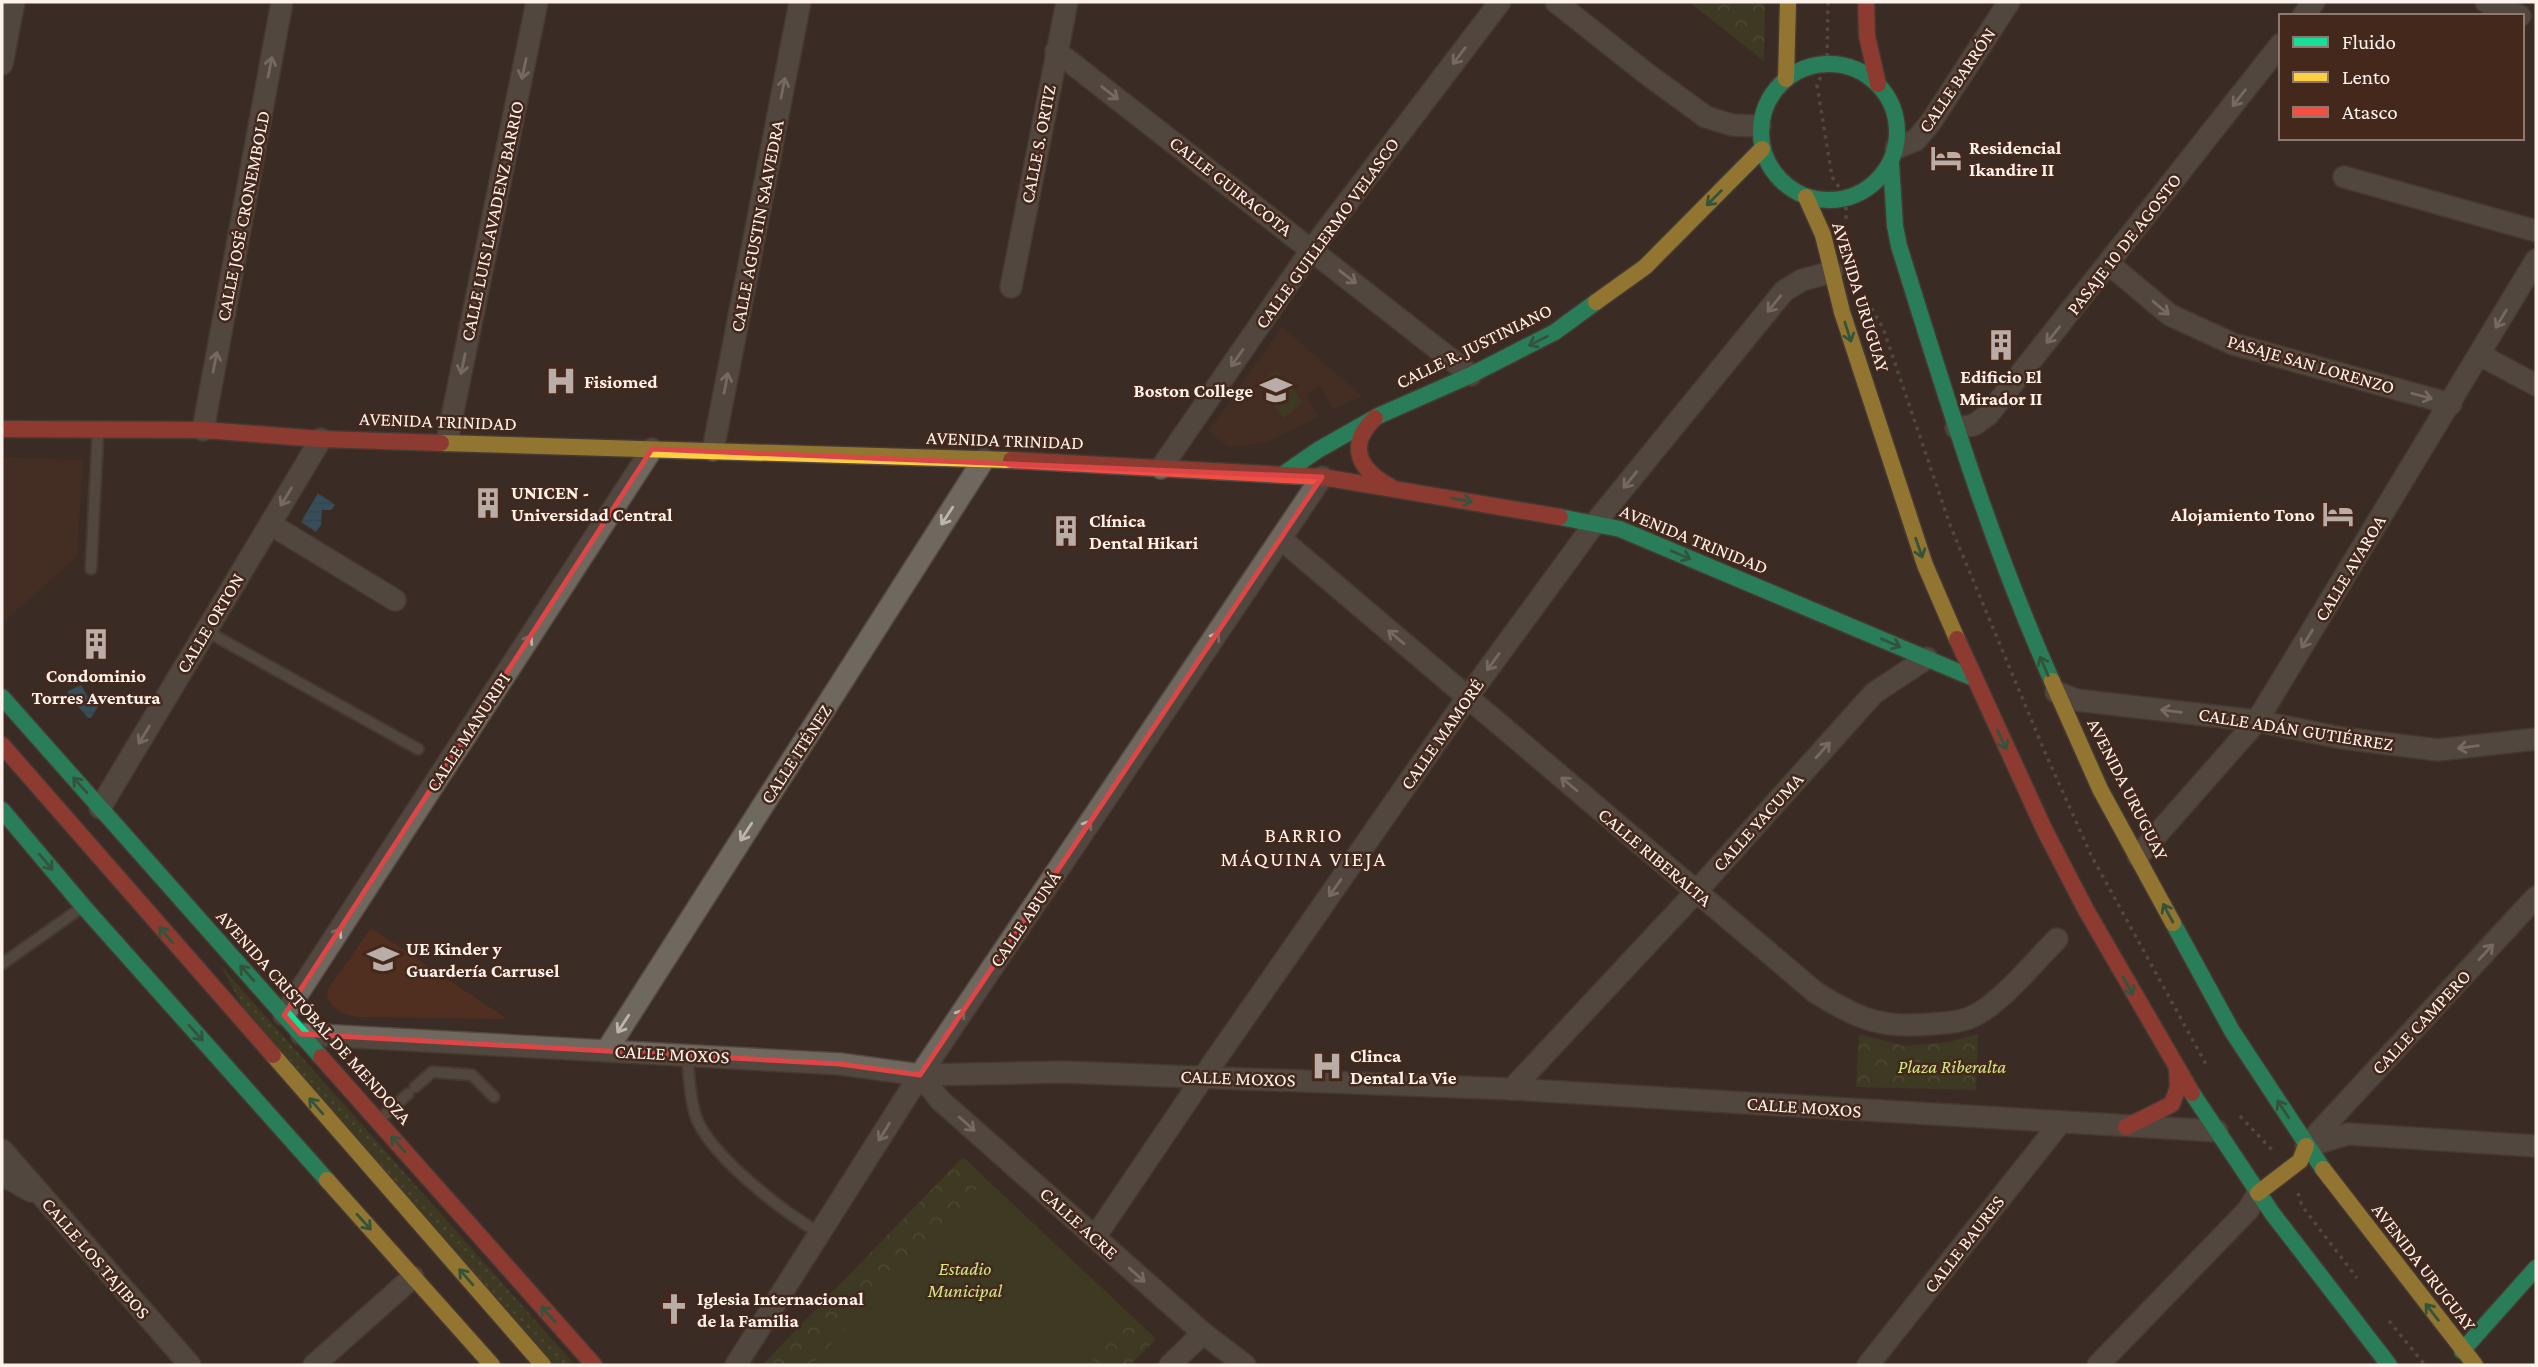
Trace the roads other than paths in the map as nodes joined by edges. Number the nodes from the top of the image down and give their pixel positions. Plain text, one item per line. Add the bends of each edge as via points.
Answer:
1 (14, 2) edge
2 (282, 2) edge
3 (537, 2) edge
4 (800, 2) edge
5 (1067, 2) edge
6 (1500, 2) edge
7 (1556, 2) edge
8 (1788, 2) edge
9 (1866, 2) edge
10 (2009, 2) edge
11 (2486, 2) edge
12 (2516, 14) edge
13 (2279, 47) edge
14 (1056, 51) junction
15 (2, 64) edge
16 (1786, 79) junction
17 (1878, 84) junction
18 (1760, 126) junction
19 (1762, 149) junction
20 (1893, 156) junction
21 (2344, 177) dead end
22 (1806, 197) junction
23 (2536, 231) edge
24 (1312, 249) junction
25 (2536, 260) edge
26 (2109, 264) junction
27 (1832, 272) junction
28 (1011, 287) dead end
29 (2480, 355) junction
30 (1471, 375) junction
31 (2536, 385) edge
32 (2451, 404) junction
33 (1378, 416) junction
34 (1956, 428) junction
35 (2, 429) edge
36 (98, 429) junction
37 (203, 430) junction
38 (321, 439) junction
39 (447, 441) junction
40 (652, 449) junction
41 (713, 450) junction
42 (984, 459) junction
43 (1161, 468) junction
44 (1282, 475) junction
45 (1322, 477) junction
46 (1395, 489) junction
47 (1595, 523) junction
48 (270, 524) junction
49 (1281, 539) junction
50 (91, 569) dead end
51 (394, 600) dead end
52 (206, 631) junction
53 (1927, 659) junction
54 (1973, 678) junction
55 (2056, 692) junction
56 (2, 697) edge
57 (1467, 698) junction
58 (2257, 721) junction
59 (2536, 739) edge
60 (2, 744) edge
61 (418, 749) dead end
62 (100, 808) junction
63 (2, 810) edge
64 (2138, 856) junction
65 (161, 877) junction
66 (1696, 892) junction
67 (2536, 897) edge
68 (83, 906) junction
69 (2057, 939) dead end
70 (2, 964) edge
71 (284, 1015) junction
72 (244, 1024) junction
73 (301, 1034) junction
74 (607, 1050) junction
75 (687, 1054) junction
76 (2177, 1070) junction
77 (920, 1075) junction
78 (1204, 1076) junction
79 (1512, 1089) junction
80 (494, 1097) dead end
81 (378, 1121) junction
82 (2060, 1123) junction
83 (2126, 1126) junction
84 (2217, 1131) junction
85 (2306, 1146) junction
86 (2536, 1146) edge
87 (2, 1150) edge
88 (2, 1175) edge
89 (2258, 1193) junction
90 (45, 1199) junction
91 (820, 1233) junction
92 (1095, 1237) junction
93 (2536, 1268) edge
94 (412, 1277) junction
95 (1203, 1333) junction
96 (2462, 1351) junction
97 (190, 1365) edge
98 (314, 1365) edge
99 (492, 1365) edge
100 (543, 1365) edge
101 (594, 1365) edge
102 (736, 1365) edge
103 (1170, 1365) edge
104 (1245, 1365) edge
105 (1868, 1365) edge
106 (2098, 1365) edge
107 (2389, 1365) edge
108 (2475, 1365) edge

1 - 15 street
37 -> 2 street, CALLE JOSÉ CRONEMBOLD
3 -> 39 street, CALLE LUIS LAVADENZ BARRIO
41 -> 4 street, CALLE AGUSTIN SAAVEDRA
5 - 14 street, CALLE S. ORTIZ
6 -> 24 street, CALLE GUILLERMO VELASCO
7 - 18 street via 1706,117 1732,125
8 - 16 main road
9 - 17 main road via 1867,36
10 - 20 street, CALLE BARRÓN via 1931,122
11 - 12 street
13 -> 26 street, PASAJE 10 DE AGOSTO
14 -> 24 street, CALLE GUIRACOTA
14 - 28 street, CALLE S. ORTIZ
16 - 17 main road via 1810,65 1826,63 1852,67
16 - 18 main road via 1764,108
17 - 20 main road, AVENIDA URUGUAY via 1898,125
18 - 19 main road
19 - 22 main road via 1771,169
19 -> 30 main road, CALLE R. JUSTINIANO via 1645,267 1555,332
20 - 22 main road via 1870,186 1846,197
20 - 34 main road, AVENIDA URUGUAY via 1899,246
21 - 23 street
22 - 27 main road, AVENIDA URUGUAY via 1823,235
24 -> 30 street, CALLE GUIRACOTA
24 -> 43 street, CALLE GUILLERMO VELASCO
25 -> 29 street, CALLE AVAROA
26 -> 32 street, PASAJE SAN LORENZO via 2171,315 2233,344
26 -> 34 street, PASAJE 10 DE AGOSTO via 1989,415 1974,425
27 -> 47 street, CALLE MAMORÉ via 1802,280 1784,291
27 -> 54 main road, AVENIDA URUGUAY via 1925,565
29 - 31 street
29 - 32 street, CALLE AVAROA
30 - 33 main road, CALLE R. JUSTINIANO
32 -> 58 street, CALLE AVAROA
33 - 44 main road, CALLE R. JUSTINIANO
33 - 46 main road via 1363,430 1359,452 1373,477
55 -> 34 main road, AVENIDA URUGUAY
35 - 36 main road, AVENIDA TRINIDAD
36 - 37 main road, AVENIDA TRINIDAD
36 - 50 lane
37 - 38 main road, AVENIDA TRINIDAD
38 - 39 main road, AVENIDA TRINIDAD
38 -> 48 street, CALLE ORTON
39 - 40 main road, AVENIDA TRINIDAD
40 - 41 main road, AVENIDA TRINIDAD
71 -> 40 street, CALLE MANURIPI
41 - 42 main road, AVENIDA TRINIDAD
42 - 43 main road, AVENIDA TRINIDAD
42 -> 74 street, CALLE ITÉNEZ
43 - 44 main road, AVENIDA TRINIDAD
44 - 45 main road, AVENIDA TRINIDAD
45 - 46 main road, AVENIDA TRINIDAD
45 - 49 street, CALLE ABUNÁ
46 -> 47 main road, AVENIDA TRINIDAD
47 -> 53 main road, AVENIDA TRINIDAD via 1620,529
47 -> 57 street, CALLE MAMORÉ
48 - 51 street
48 - 52 street, CALLE ORTON
57 -> 49 street, CALLE RIBERALTA
77 -> 49 street, CALLE ABUNÁ
52 - 61 lane
52 -> 62 street, CALLE ORTON
53 - 54 main road, AVENIDA TRINIDAD
66 -> 53 street, CALLE YACUMA via 1874,693
54 -> 76 main road, AVENIDA URUGUAY via 2080,899
58 -> 55 street, CALLE ADÁN GUTIÉRREZ via 2076,700
55 - 64 main road, AVENIDA URUGUAY via 2100,789
62 -> 56 main road, AVENIDA CRISTÓBAL DE MENDOZA
66 -> 57 street, CALLE RIBERALTA
57 -> 78 street, CALLE MAMORÉ
59 -> 58 street, CALLE ADÁN GUTIÉRREZ via 2438,750
58 - 64 street, CALLE AVAROA
72 -> 60 main road
62 - 65 main road, AVENIDA CRISTÓBAL DE MENDOZA
63 -> 68 main road
85 -> 64 main road, AVENIDA URUGUAY via 2232,1031
71 -> 65 main road, AVENIDA CRISTÓBAL DE MENDOZA
65 - 72 main road
66 - 69 street, CALLE RIBERALTA via 1815,992 1870,1022 1894,1026 1970,1018 1991,1004
66 - 79 street, CALLE YACUMA
85 -> 67 street, CALLE CAMPERO
68 - 70 lane
68 -> 94 main road
71 - 73 main road, AVENIDA CRISTÓBAL DE MENDOZA
100 -> 72 main road
73 - 74 street, CALLE MOXOS
73 - 81 main road, AVENIDA CRISTÓBAL DE MENDOZA
74 - 75 street, CALLE MOXOS
75 - 77 street, CALLE MOXOS via 840,1064
75 - 91 lane via 698,1122 711,1141 766,1196
76 - 83 main road via 2172,1104
76 - 84 main road, AVENIDA URUGUAY
77 - 78 street, CALLE MOXOS via 1064,1072
77 -> 91 street, CALLE ABUNÁ
77 -> 92 street, CALLE ACRE via 940,1100
78 - 79 street, CALLE MOXOS
78 - 92 street, CALLE MAMORÉ
79 - 82 street, CALLE MOXOS
80 - 81 lane via 472,1075 432,1072
101 -> 81 main road, AVENIDA CRISTÓBAL DE MENDOZA
82 - 83 street, CALLE MOXOS
82 - 105 street, CALLE BAURES
83 - 84 street, CALLE MOXOS
84 - 89 main road, AVENIDA URUGUAY
85 - 86 street via 2348,1133
85 - 89 main road via 2300,1161
96 -> 85 main road, AVENIDA URUGUAY
87 - 90 street, CALLE LOS TAJIBOS
88 - 90 street
89 - 106 street via 2248,1210
89 - 107 main road, AVENIDA URUGUAY
90 - 97 street, CALLE LOS TAJIBOS
91 - 102 street, CALLE ABUNÁ
92 -> 95 street, CALLE ACRE
93 - 96 main road
94 - 98 street
94 - 99 main road
95 - 103 street
95 - 104 street, CALLE ACRE
96 - 108 main road, AVENIDA URUGUAY

